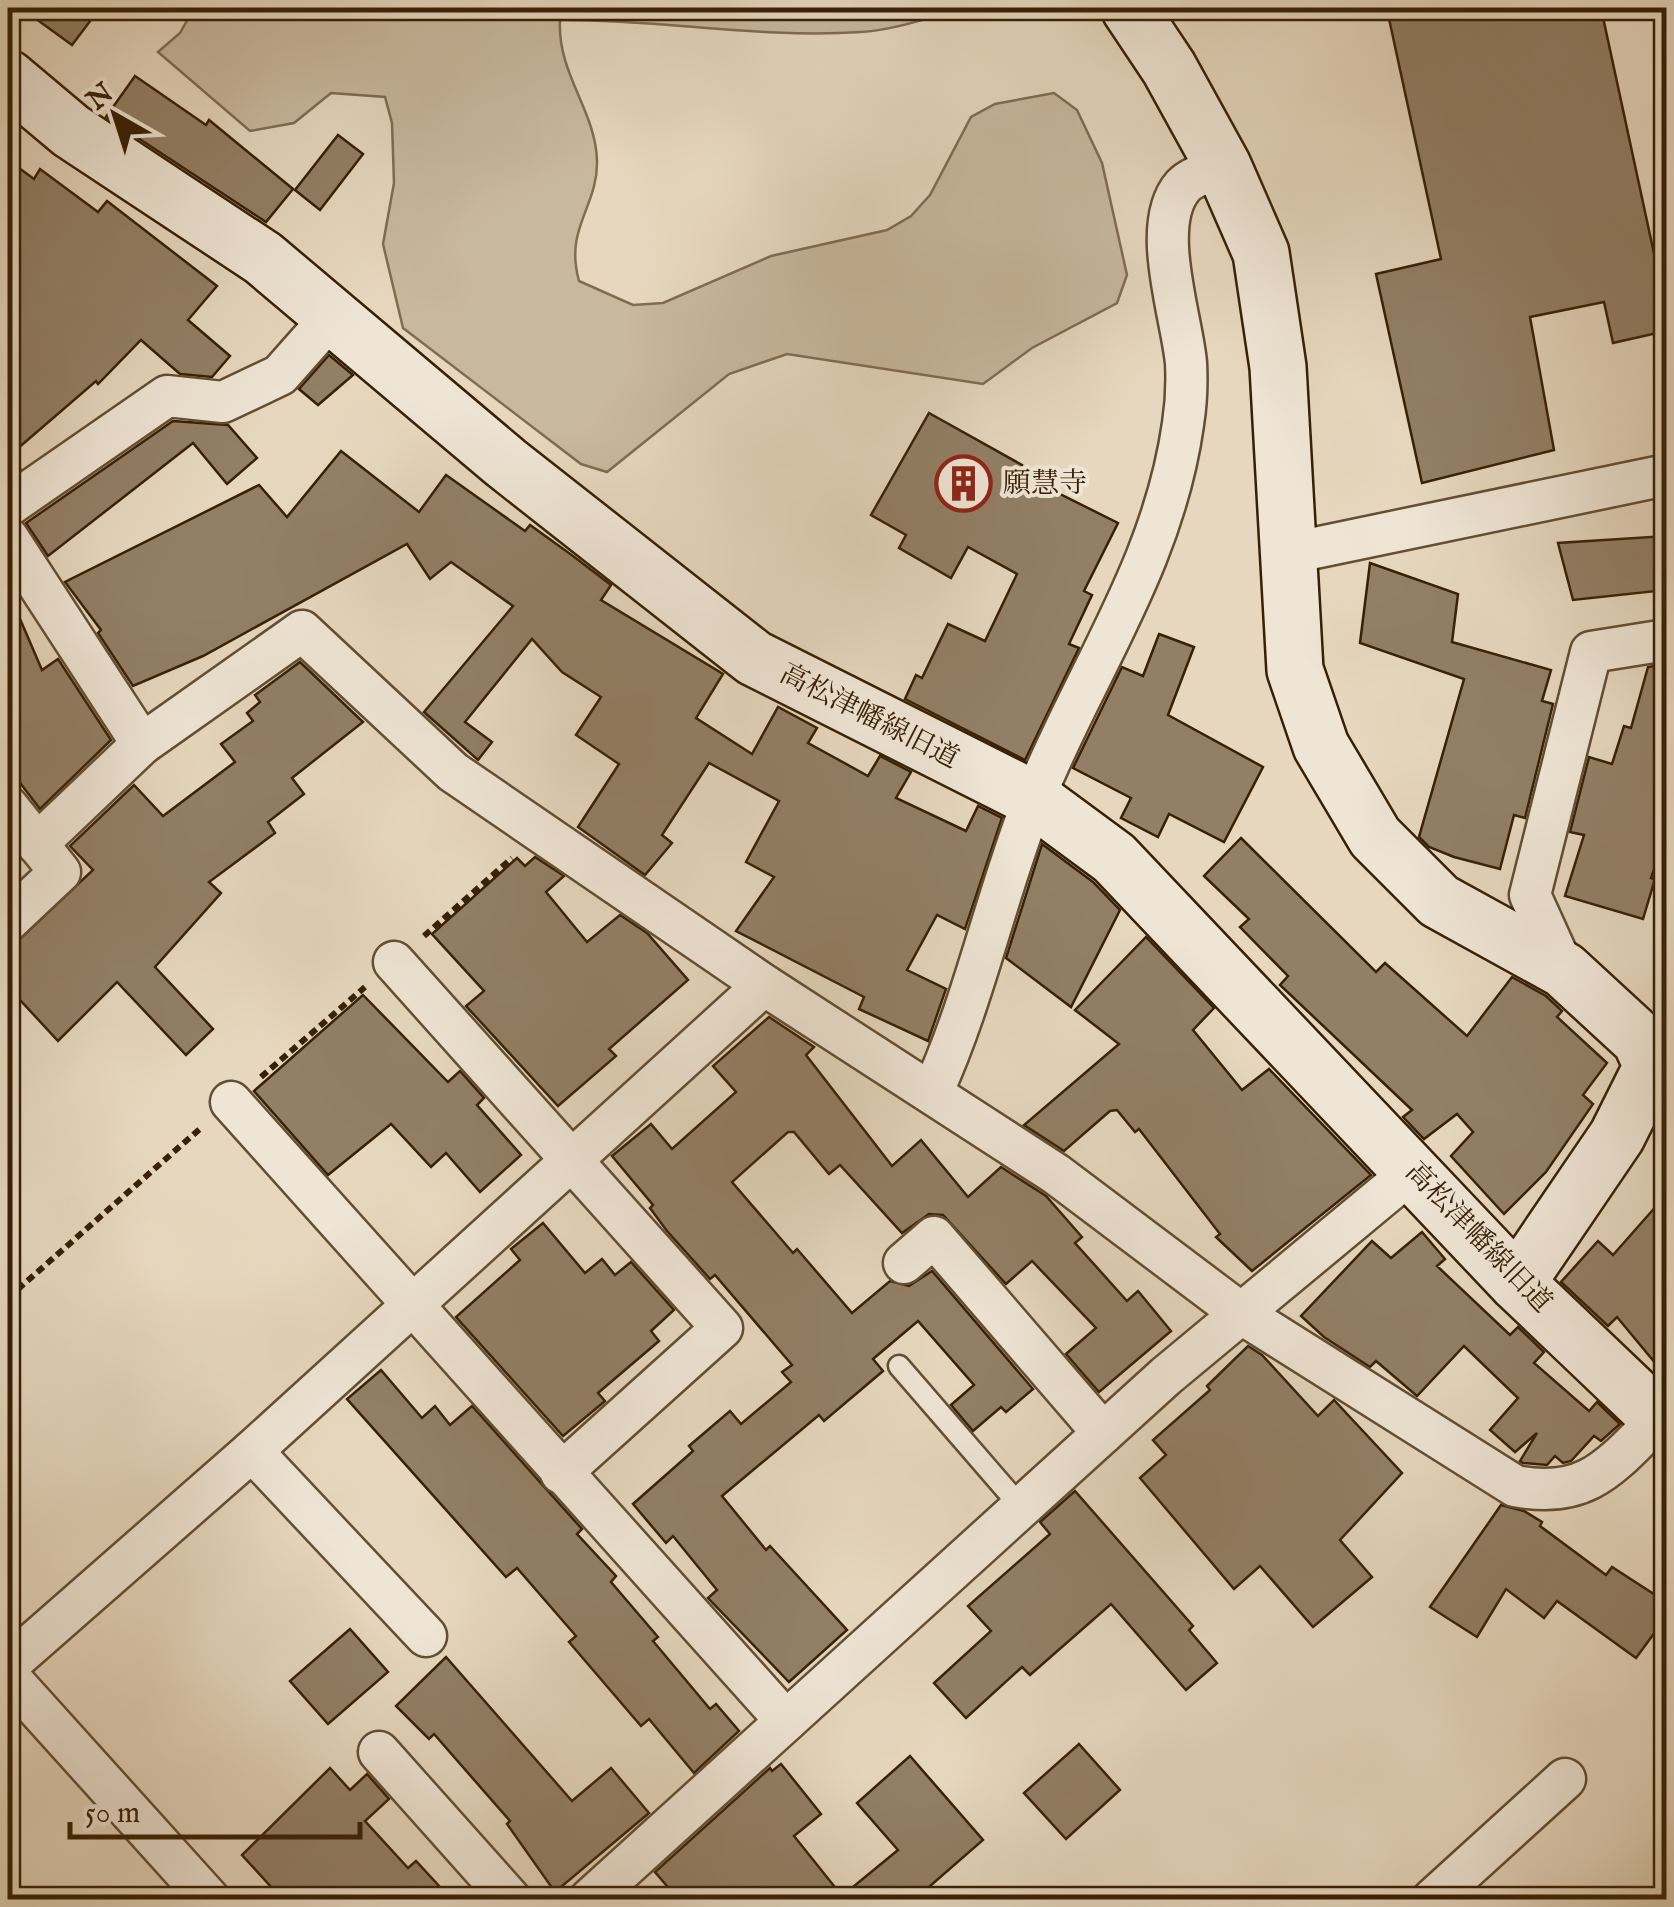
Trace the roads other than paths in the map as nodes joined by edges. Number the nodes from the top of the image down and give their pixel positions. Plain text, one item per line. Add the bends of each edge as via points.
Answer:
1 (1129, 8) edge
2 (8, 78) edge
3 (1223, 166) junction
4 (334, 314) junction
5 (1666, 475) edge
6 (8, 506) edge
7 (8, 538) edge
8 (1286, 554) junction
9 (1666, 640) edge
10 (142, 744) junction
11 (1034, 799) junction
12 (8, 807) edge
13 (36, 844) junction
14 (8, 921) edge
15 (394, 962) road end
16 (1564, 970) junction
17 (764, 985) junction
18 (1659, 1064) edge
19 (932, 1093) junction
20 (231, 1102) road end
21 (572, 1158) junction
22 (1414, 1170) junction
23 (904, 1263) dead end
24 (1517, 1283) junction
25 (409, 1305) junction
26 (1242, 1314) junction
27 (899, 1366) dead end
28 (1663, 1421) edge
29 (1104, 1432) junction
30 (252, 1451) junction
31 (561, 1473) junction
32 (1022, 1507) junction
33 (426, 1636) dead end
34 (8, 1665) edge
35 (8, 1676) edge
36 (786, 1721) junction
37 (379, 1752) dead end
38 (1565, 1779) dead end
39 (609, 1893) edge
40 (210, 1900) edge
41 (511, 1900) edge
42 (1432, 1900) edge

1 - 3 street
2 - 4 street, 高松津幡線旧道 via 70,132 263,258
3 - 8 street via 1261,254 1278,367
3 - 11 street via 1183,185 1170,213 1169,280 1186,368 1166,506 1145,570
4 - 6 street via 280,375 223,402 167,396
4 - 11 street, 高松津幡線旧道 via 506,463 754,658
5 - 8 street
7 - 10 street
8 - 16 street via 1295,670 1322,746 1375,837 1439,901
9 - 16 street via 1591,652 1530,894
10 - 13 street
10 - 17 street via 302,631 453,772
11 - 19 street via 1005,871 963,1025
11 - 22 street, 高松津幡線旧道 via 1114,858
12 - 13 street
13 - 14 street via 60,872
15 - 21 street
16 - 18 street
17 - 19 street
17 - 21 street
18 - 24 street
19 - 26 street via 1056,1174
20 - 25 street
21 - 25 street
21 - 31 street via 722,1328
22 - 24 street, 高松津幡線旧道
22 - 26 street
23 - 29 street via 934,1237
24 - 28 street, 高松津幡線旧道
25 - 30 street
25 - 31 street
26 - 28 street via 1515,1486 1551,1493 1582,1484
26 - 29 street
27 - 32 lane
29 - 32 street
30 - 33 street
30 - 34 street
31 - 36 street
32 - 36 street
35 - 40 street
36 - 39 street
37 - 41 street
38 - 42 street

